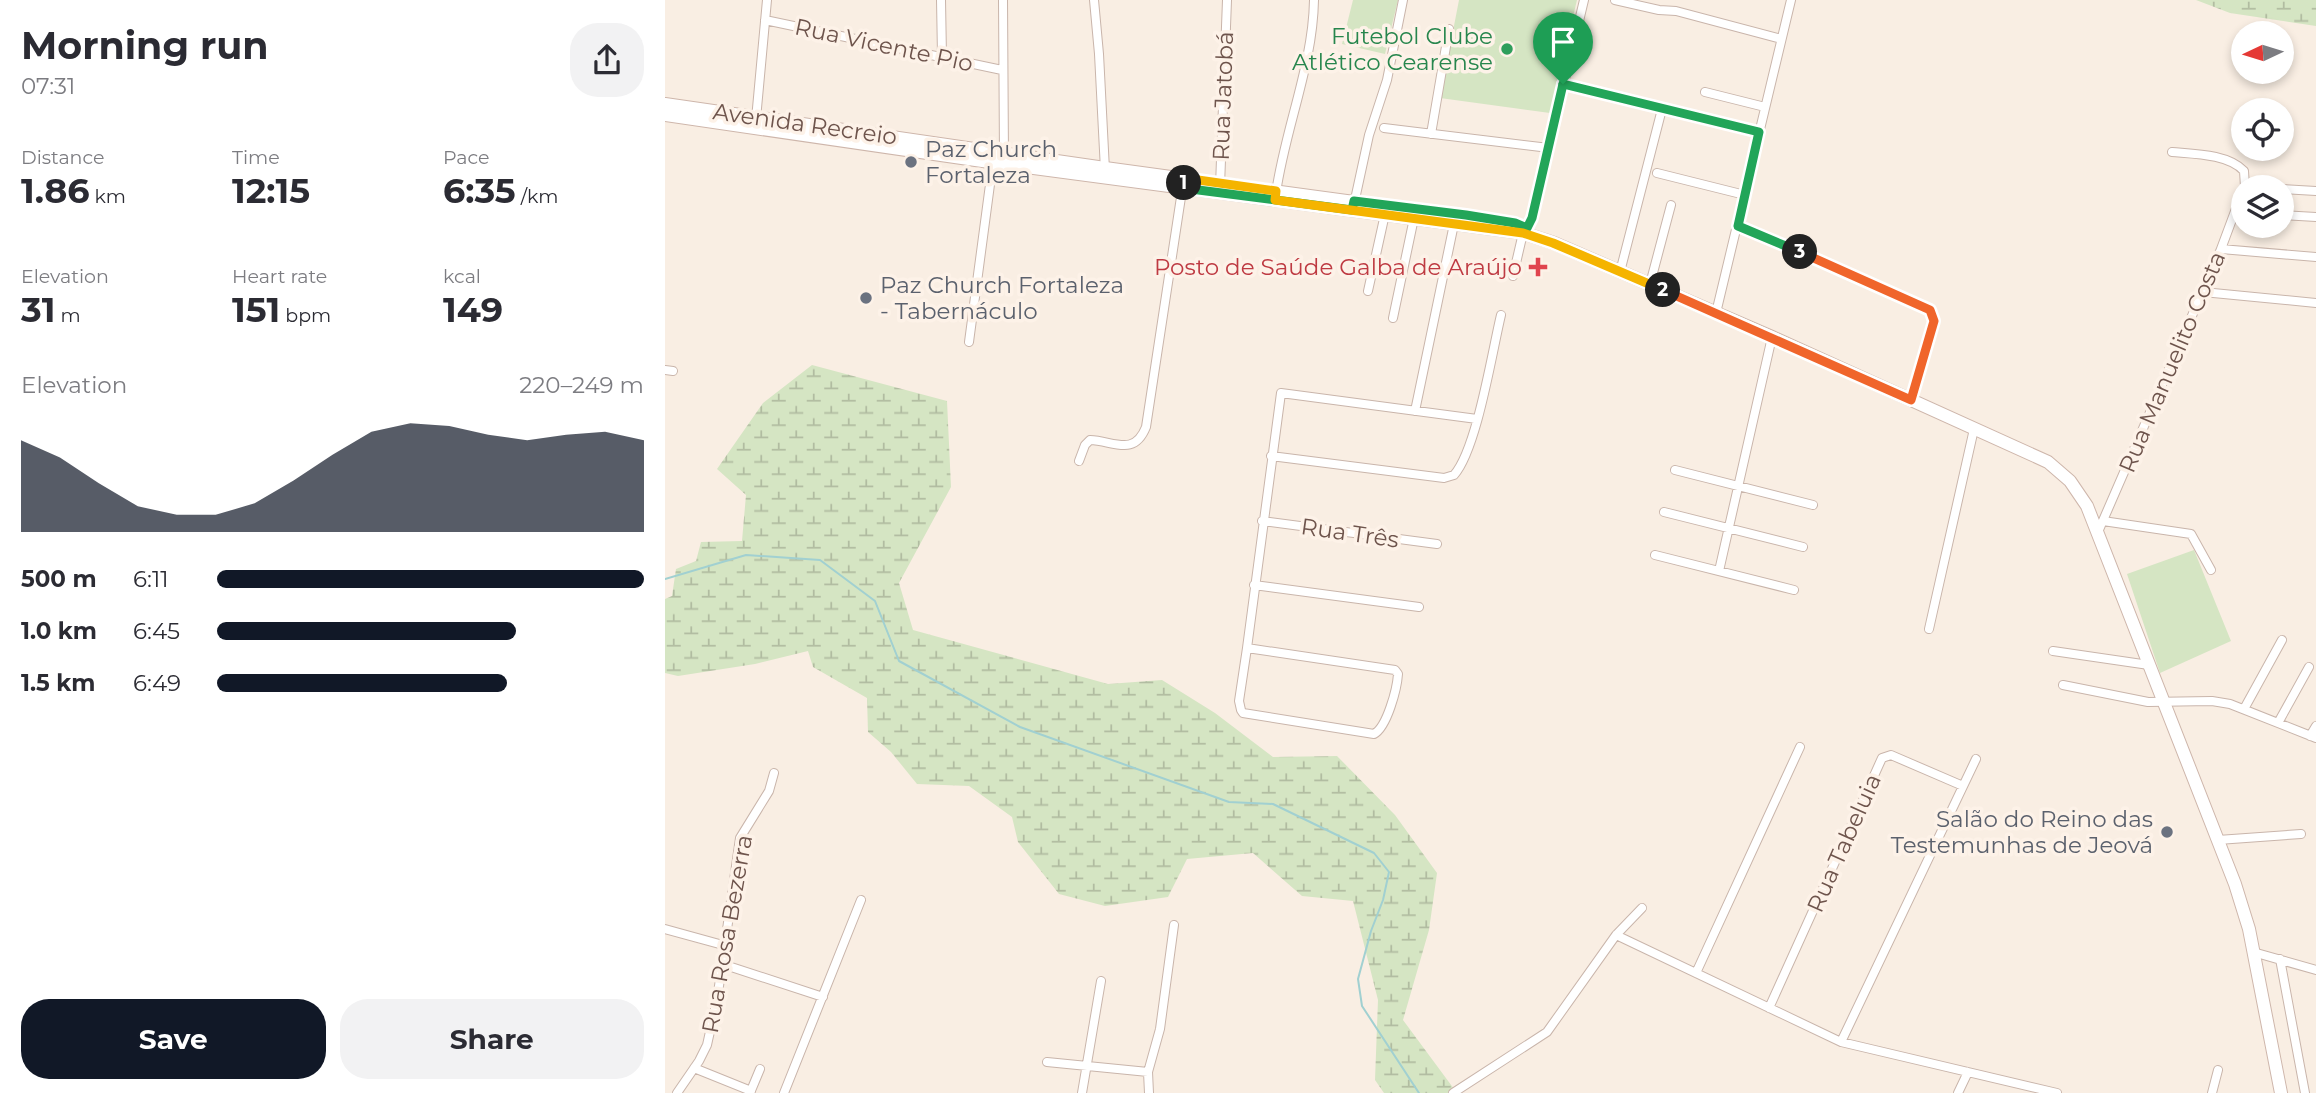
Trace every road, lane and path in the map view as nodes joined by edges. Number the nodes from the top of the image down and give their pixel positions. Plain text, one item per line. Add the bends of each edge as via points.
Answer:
1 (767, 0) edge
2 (941, 0) edge
3 (1003, 0) edge
4 (1094, 0) edge
5 (1227, 0) edge
6 (1314, 0) edge
7 (1403, 0) edge
8 (1584, 0) edge
9 (1615, 0) edge
10 (1791, 0) edge
11 (765, 20) junction
12 (1449, 29) dead end
13 (1781, 39) junction
14 (942, 57) junction
15 (1002, 70) junction
16 (1563, 84) junction
17 (1705, 92) dead end
18 (665, 104) edge
19 (1765, 107) junction
20 (1663, 109) junction
21 (665, 115) edge
22 (756, 122) junction
23 (1384, 128) dead end
24 (1759, 132) junction
25 (1431, 134) junction
26 (1549, 148) junction
27 (2172, 152) dead end
28 (1000, 160) junction
29 (1105, 172) junction
30 (1657, 173) dead end
31 (2244, 175) edge
32 (1184, 183) junction
33 (1219, 188) junction
34 (2294, 190) edge
35 (2316, 191) edge
36 (1275, 195) junction
37 (1745, 195) junction
38 (1671, 205) dead end
39 (1353, 206) junction
40 (1385, 214) junction
41 (2294, 216) edge
42 (2316, 217) edge
43 (1414, 218) junction
44 (1454, 224) junction
45 (1738, 226) junction
46 (1525, 230) junction
47 (2231, 230) edge
48 (2221, 249) junction
49 (2316, 257) edge
50 (1620, 272) junction
51 (1513, 276) dead end
52 (1650, 284) junction
53 (1368, 291) dead end
54 (2203, 292) junction
55 (2316, 303) edge
56 (1716, 313) junction
57 (1501, 315) dead end
58 (1393, 318) dead end
59 (1772, 337) junction
60 (969, 342) dead end
61 (1911, 400) junction
62 (1415, 411) junction
63 (1477, 419) junction
64 (1974, 429) junction
65 (1271, 456) junction
66 (1079, 461) dead end
67 (1675, 470) dead end
68 (1738, 485) junction
69 (1813, 505) dead end
70 (1664, 512) dead end
71 (1262, 521) junction
72 (2101, 526) junction
73 (1728, 529) junction
74 (1437, 544) dead end
75 (1803, 547) dead end
76 (1655, 555) dead end
77 (2211, 570) dead end
78 (1719, 571) junction
79 (1254, 585) junction
80 (1794, 590) dead end
81 (1419, 607) dead end
82 (1929, 629) dead end
83 (2282, 640) dead end
84 (1247, 646) junction
85 (2053, 651) dead end
86 (2149, 665) junction
87 (2309, 667) dead end
88 (2063, 685) dead end
89 (2165, 703) junction
90 (2244, 709) junction
91 (2278, 723) junction
92 (2316, 726) edge
93 (2313, 737) edge
94 (1800, 747) dead end
95 (1976, 759) dead end
96 (774, 773) dead end
97 (1963, 786) junction
98 (2301, 834) dead end
99 (2218, 840) junction
100 (862, 900) dead end
101 (1642, 908) dead end
102 (1174, 925) dead end
103 (665, 929) edge
104 (1616, 935) junction
105 (723, 945) junction
106 (2253, 952) junction
107 (2280, 959) junction
108 (722, 964) junction
109 (2316, 970) edge
110 (1696, 973) junction
111 (1101, 981) dead end
112 (823, 997) junction
113 (1769, 1008) junction
114 (1841, 1042) junction
115 (1047, 1062) dead end
116 (1086, 1066) junction
117 (694, 1068) junction
118 (760, 1069) dead end
119 (2218, 1070) dead end
120 (1149, 1072) junction
121 (1968, 1072) junction
122 (2019, 1089) edge
123 (750, 1092) edge
124 (677, 1093) edge
125 (784, 1093) edge
126 (1082, 1093) edge
127 (1149, 1093) edge
128 (1453, 1093) edge
129 (1958, 1093) edge
130 (2057, 1093) edge
131 (2213, 1093) edge
132 (2281, 1093) edge
133 (2305, 1093) edge

1 - 11 street
2 - 14 street
3 - 15 street
4 - 29 street
5 - 33 street, Rua Jatobá
6 - 36 street via 1313,26
7 - 39 street
8 - 16 street
9 - 13 street
10 - 13 street
11 - 14 street, Rua Vicente Pio
11 - 22 street
12 - 25 street
13 - 19 street
14 - 15 street, Rua Vicente Pio
15 - 28 street
16 - 20 street
16 - 26 street
17 - 19 street
18 - 22 main road, Avenida Recreio
19 - 24 street
20 - 24 street
20 - 50 street
21 - 22 main road, Avenida Recreio
22 - 28 main road, Avenida Recreio
23 - 25 street
24 - 37 street
25 - 26 street
26 - 46 street
27 - 31 street via 2235,164
28 - 29 main road, Avenida Recreio
28 - 60 street
29 - 32 main road, Avenida Recreio
30 - 37 street
32 - 33 main road, Avenida Recreio
32 - 66 street via 1146,428 1137,442 1127,446 1090,440
33 - 36 main road, Avenida Recreio
34 - 35 street
36 - 39 main road, Avenida Recreio
37 - 45 street
38 - 52 street
39 - 40 main road, Avenida Recreio
39 - 46 main road, Avenida Recreio via 1466,215 1515,223
40 - 43 main road, Avenida Recreio
40 - 53 street
41 - 42 street
43 - 44 main road, Avenida Recreio
43 - 58 street
44 - 46 main road, Avenida Recreio
44 - 62 street
45 - 56 street
45 - 61 street via 1930,310 1934,321
46 - 50 main road
46 - 51 street
47 - 48 street, Rua Manuelito Costa
48 - 49 street
48 - 54 street, Rua Manuelito Costa
50 - 52 main road
52 - 56 main road
54 - 55 street
54 - 72 street, Rua Manuelito Costa
56 - 59 main road
57 - 63 street
59 - 61 main road
59 - 68 street
61 - 64 main road
62 - 63 street
62 - 65 street via 1286,392 1280,394
63 - 65 street via 1458,471 1451,477
64 - 72 main road via 2048,462 2070,481
64 - 82 street
65 - 71 street
67 - 68 street
68 - 69 street
68 - 73 street
70 - 73 street
71 - 74 street, Rua Três
71 - 79 street
72 - 77 street via 2191,534
72 - 86 main road
73 - 75 street
73 - 78 street
76 - 78 street
78 - 80 street
79 - 81 street
79 - 84 street
83 - 90 street
84 - 84 street via 1395,670 1396,687 1381,730 1374,734 1244,713 1239,701
85 - 86 street
86 - 89 main road
87 - 91 street
88 - 89 street
89 - 90 street via 2211,701
89 - 99 main road
90 - 91 street
91 - 93 street
92 - 93 street
94 - 110 street
95 - 97 street
96 - 105 street, Rua Rosa Bezerra via 769,791 740,838
97 - 113 street, Rua Tabeluia via 1891,755 1882,758
97 - 114 street
98 - 99 street
99 - 106 main road via 2243,906
100 - 112 street
101 - 104 street
102 - 120 street via 1160,1029
103 - 105 street
104 - 110 street
104 - 128 street via 1547,1032
105 - 108 street, Rua Rosa Bezerra
106 - 107 street
106 - 132 main road
107 - 109 street
107 - 133 street
108 - 112 street
108 - 117 street, Rua Rosa Bezerra via 707,1045
110 - 113 street
111 - 116 street
112 - 125 street
113 - 114 street
114 - 121 street
115 - 116 street
116 - 120 street
116 - 126 street
117 - 123 street
117 - 124 street, Rua Rosa Bezerra
118 - 123 street
119 - 131 street
120 - 127 street
121 - 122 street
121 - 129 street
122 - 130 street

